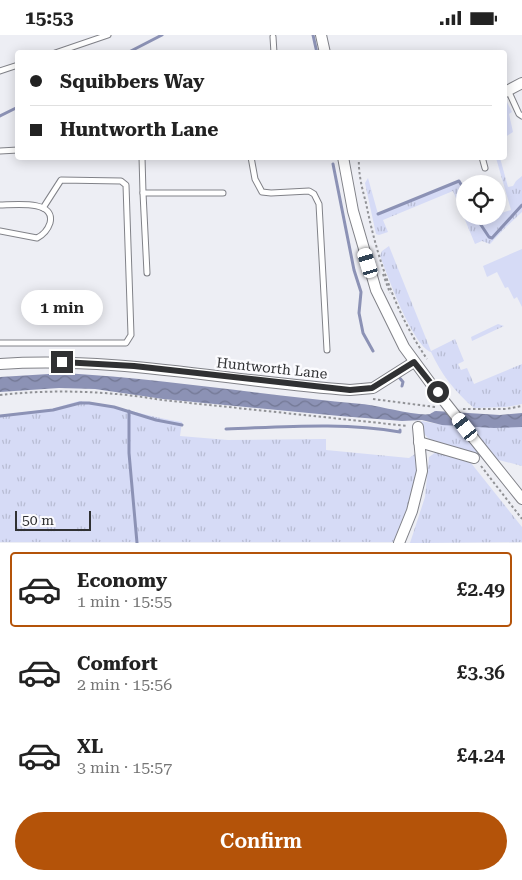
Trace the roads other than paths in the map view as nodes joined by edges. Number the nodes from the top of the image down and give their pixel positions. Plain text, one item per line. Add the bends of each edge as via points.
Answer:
1 (108, 35) edge
2 (321, 35) edge
3 (273, 37) dead end
4 (64, 50) edge
5 (274, 50) edge
6 (324, 50) edge
7 (15, 66) edge
8 (0, 71) edge
9 (522, 83) edge
10 (507, 90) edge
11 (507, 93) edge
12 (522, 116) edge
13 (15, 150) edge
14 (0, 151) edge
15 (142, 160) edge
16 (252, 160) edge
17 (344, 160) edge
18 (483, 160) edge
19 (485, 168) dead end
20 (143, 193) junction
21 (223, 193) dead end
22 (0, 205) edge
23 (43, 208) junction
24 (0, 231) edge
25 (147, 273) dead end
26 (0, 343) edge
27 (327, 350) dead end
28 (414, 362) junction
29 (0, 364) edge
30 (418, 427) road end
31 (419, 442) junction
32 (474, 458) road end
33 (522, 499) edge
34 (399, 543) edge

1 - 4 lane
2 - 6 street
3 - 5 lane
7 - 8 lane
9 - 10 street
11 - 12 lane
13 - 14 lane
15 - 20 lane
16 - 27 lane via 255,179 262,191 309,191 319,204
17 - 28 street via 353,211 376,290
18 - 19 lane
20 - 21 lane
20 - 25 lane
22 - 23 lane via 30,204
23 - 24 lane via 48,212 50,223 41,236
23 - 26 lane via 61,181 121,181 126,185 131,335 126,343
28 - 29 street, Huntworth Lane via 372,388 350,390 100,363
28 - 33 street, bridge
30 - 31 street
31 - 32 street
31 - 34 street via 422,471 412,511

